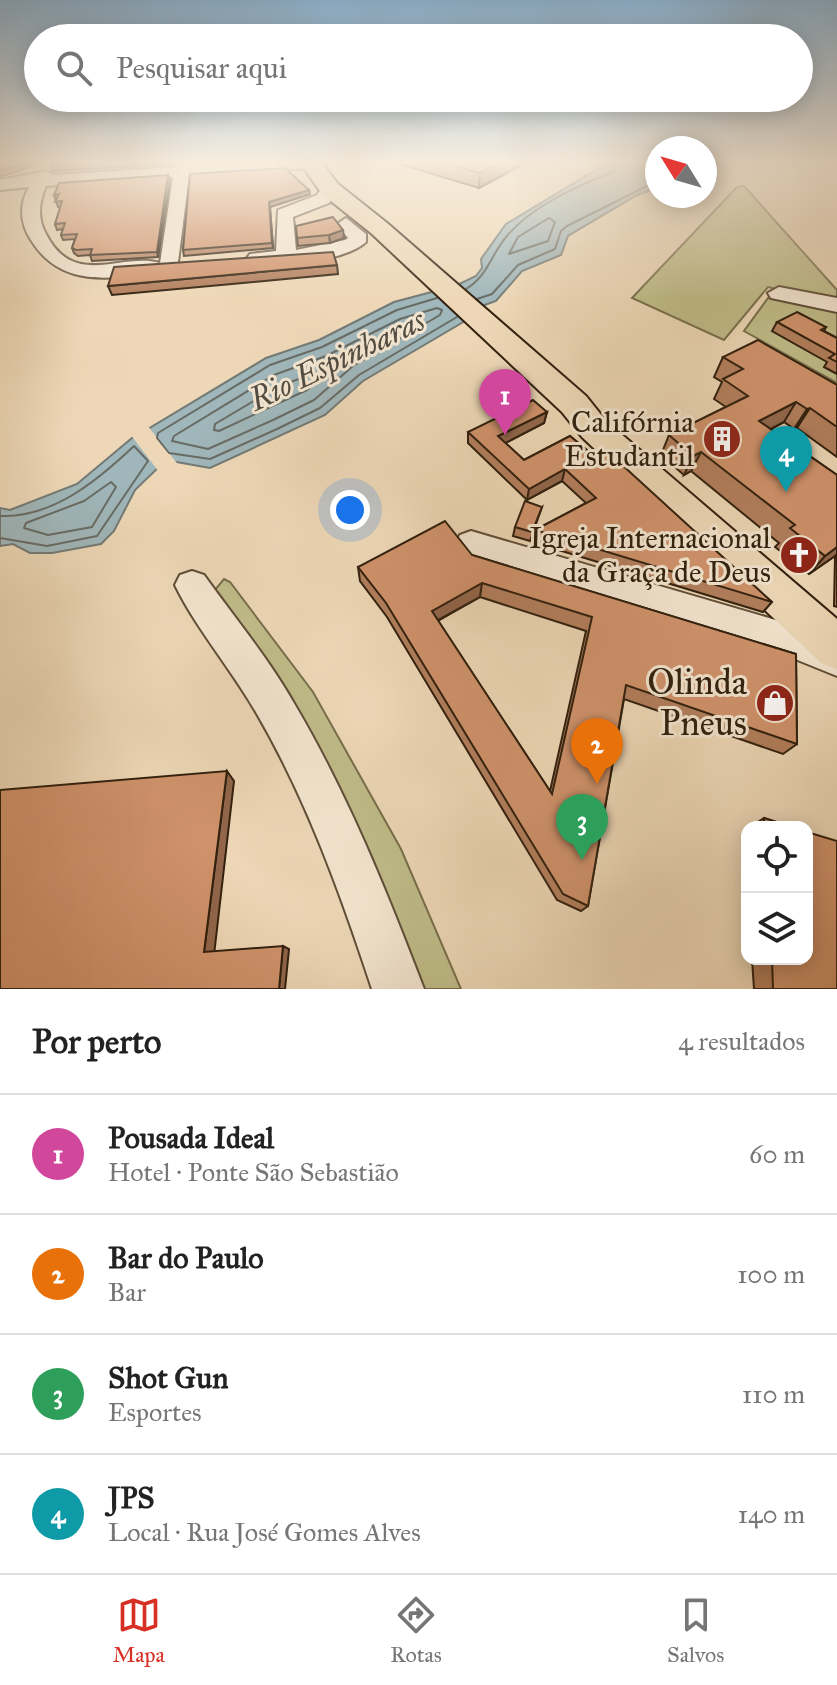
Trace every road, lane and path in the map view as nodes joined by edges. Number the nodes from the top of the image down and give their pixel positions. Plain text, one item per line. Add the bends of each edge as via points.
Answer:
1 (31, 207) edge
2 (180, 207) edge
3 (302, 207) edge
4 (355, 207) edge
5 (346, 224) dead end
6 (286, 256) junction
7 (243, 260) edge
8 (779, 293) dead end
9 (837, 305) edge
10 (574, 404) junction
11 (471, 544) dead end
12 (192, 585) dead end
13 (837, 625) edge
14 (837, 648) edge
15 (837, 659) edge
16 (398, 989) edge

1 - 2 street via 28,220 38,239 79,270 100,271 177,266
3 - 6 street via 284,214
4 - 10 main road
5 - 6 street via 358,242 334,252
6 - 7 street
8 - 9 street
10 - 13 main road via 605,424
10 - 14 main road via 594,429
11 - 15 street
12 - 16 street via 279,714 313,777

